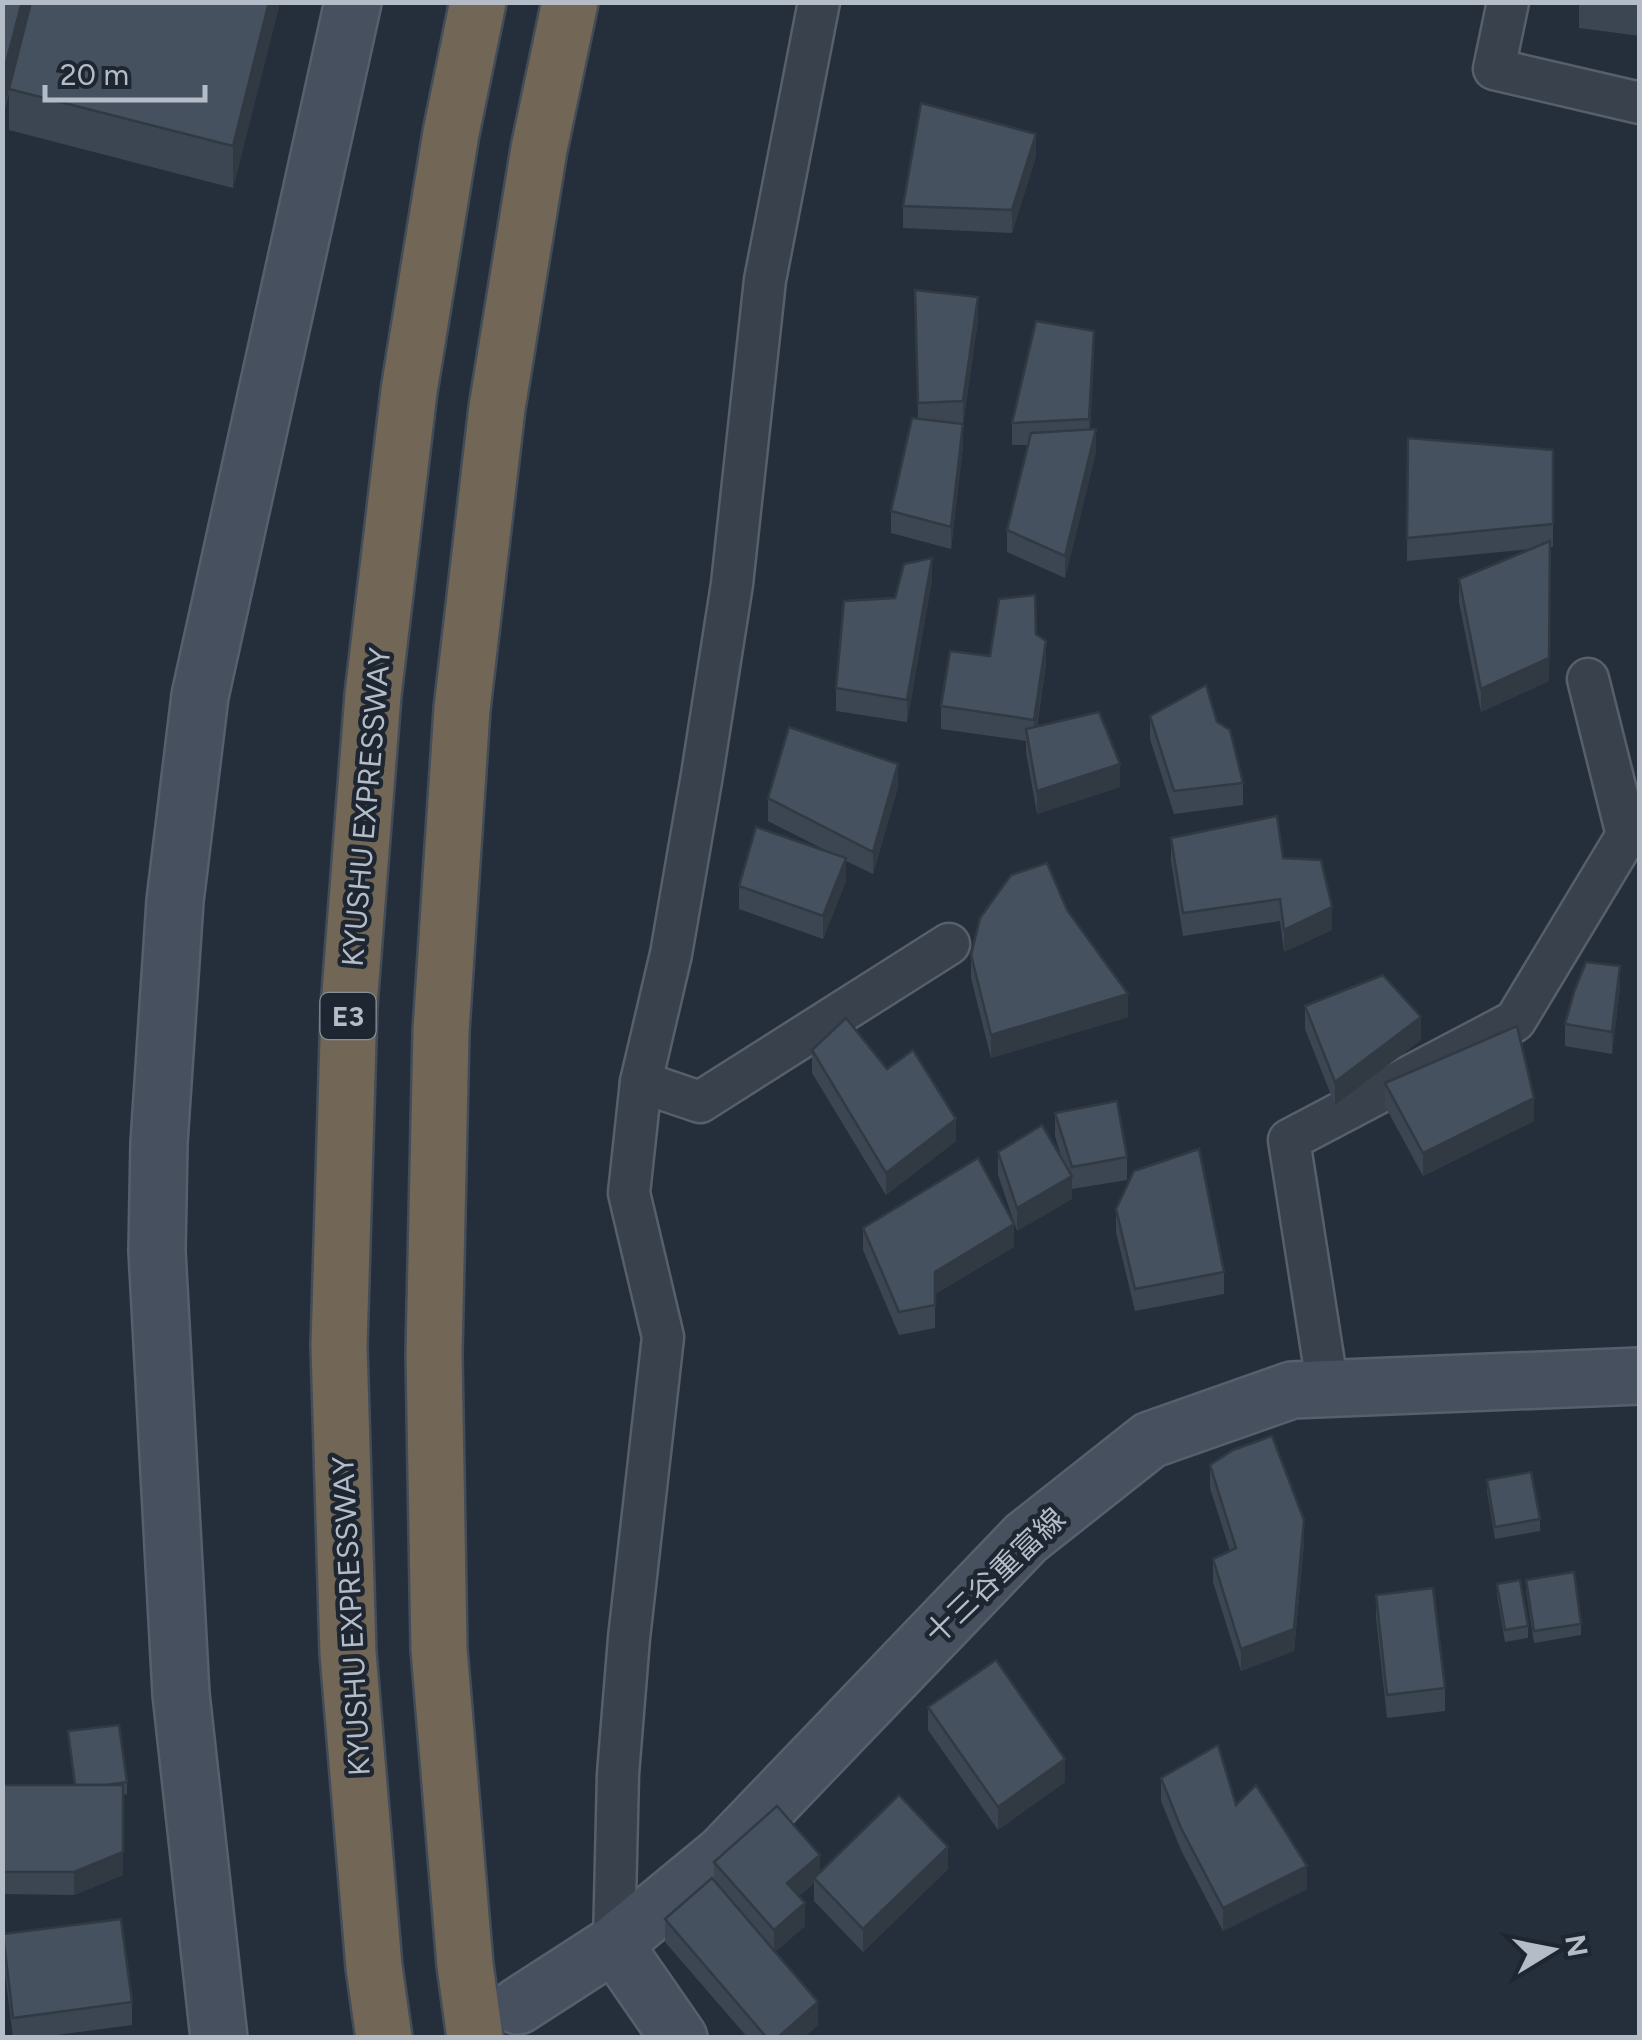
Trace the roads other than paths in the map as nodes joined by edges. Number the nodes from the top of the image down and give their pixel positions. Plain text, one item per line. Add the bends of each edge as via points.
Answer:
1 (353, 2) edge
2 (478, 2) edge
3 (570, 2) edge
4 (819, 2) edge
5 (1508, 2) edge
6 (1640, 104) edge
7 (1588, 679) dead end
8 (949, 944) dead end
9 (641, 1082) junction
10 (1640, 1376) edge
11 (1328, 1389) junction
12 (614, 1944) junction
13 (518, 2006) dead end
14 (219, 2038) edge
15 (384, 2038) edge
16 (474, 2038) edge
17 (679, 2038) edge

1 - 14 street via 200,696 158,1143 157,1251 181,1694
2 - 15 highway, KYUSHU EXPRESSWAY / E3 via 409,391 373,695 349,1006 339,1346 348,1654
3 - 16 highway via 497,408 462,709 441,1030 434,1354 439,1649
4 - 9 street via 766,280 732,584 702,774
5 - 6 street via 1494,70
7 - 11 street via 1627,836 1515,1022 1289,1140
8 - 9 street via 700,1102
9 - 12 street via 629,1193 663,1337 628,1638
10 - 11 street, 十三谷重富線
11 - 12 street, 十三谷重富線 via 1292,1390 1150,1440 1026,1538 722,1854
12 - 13 street, 十三谷重富線
12 - 17 street

